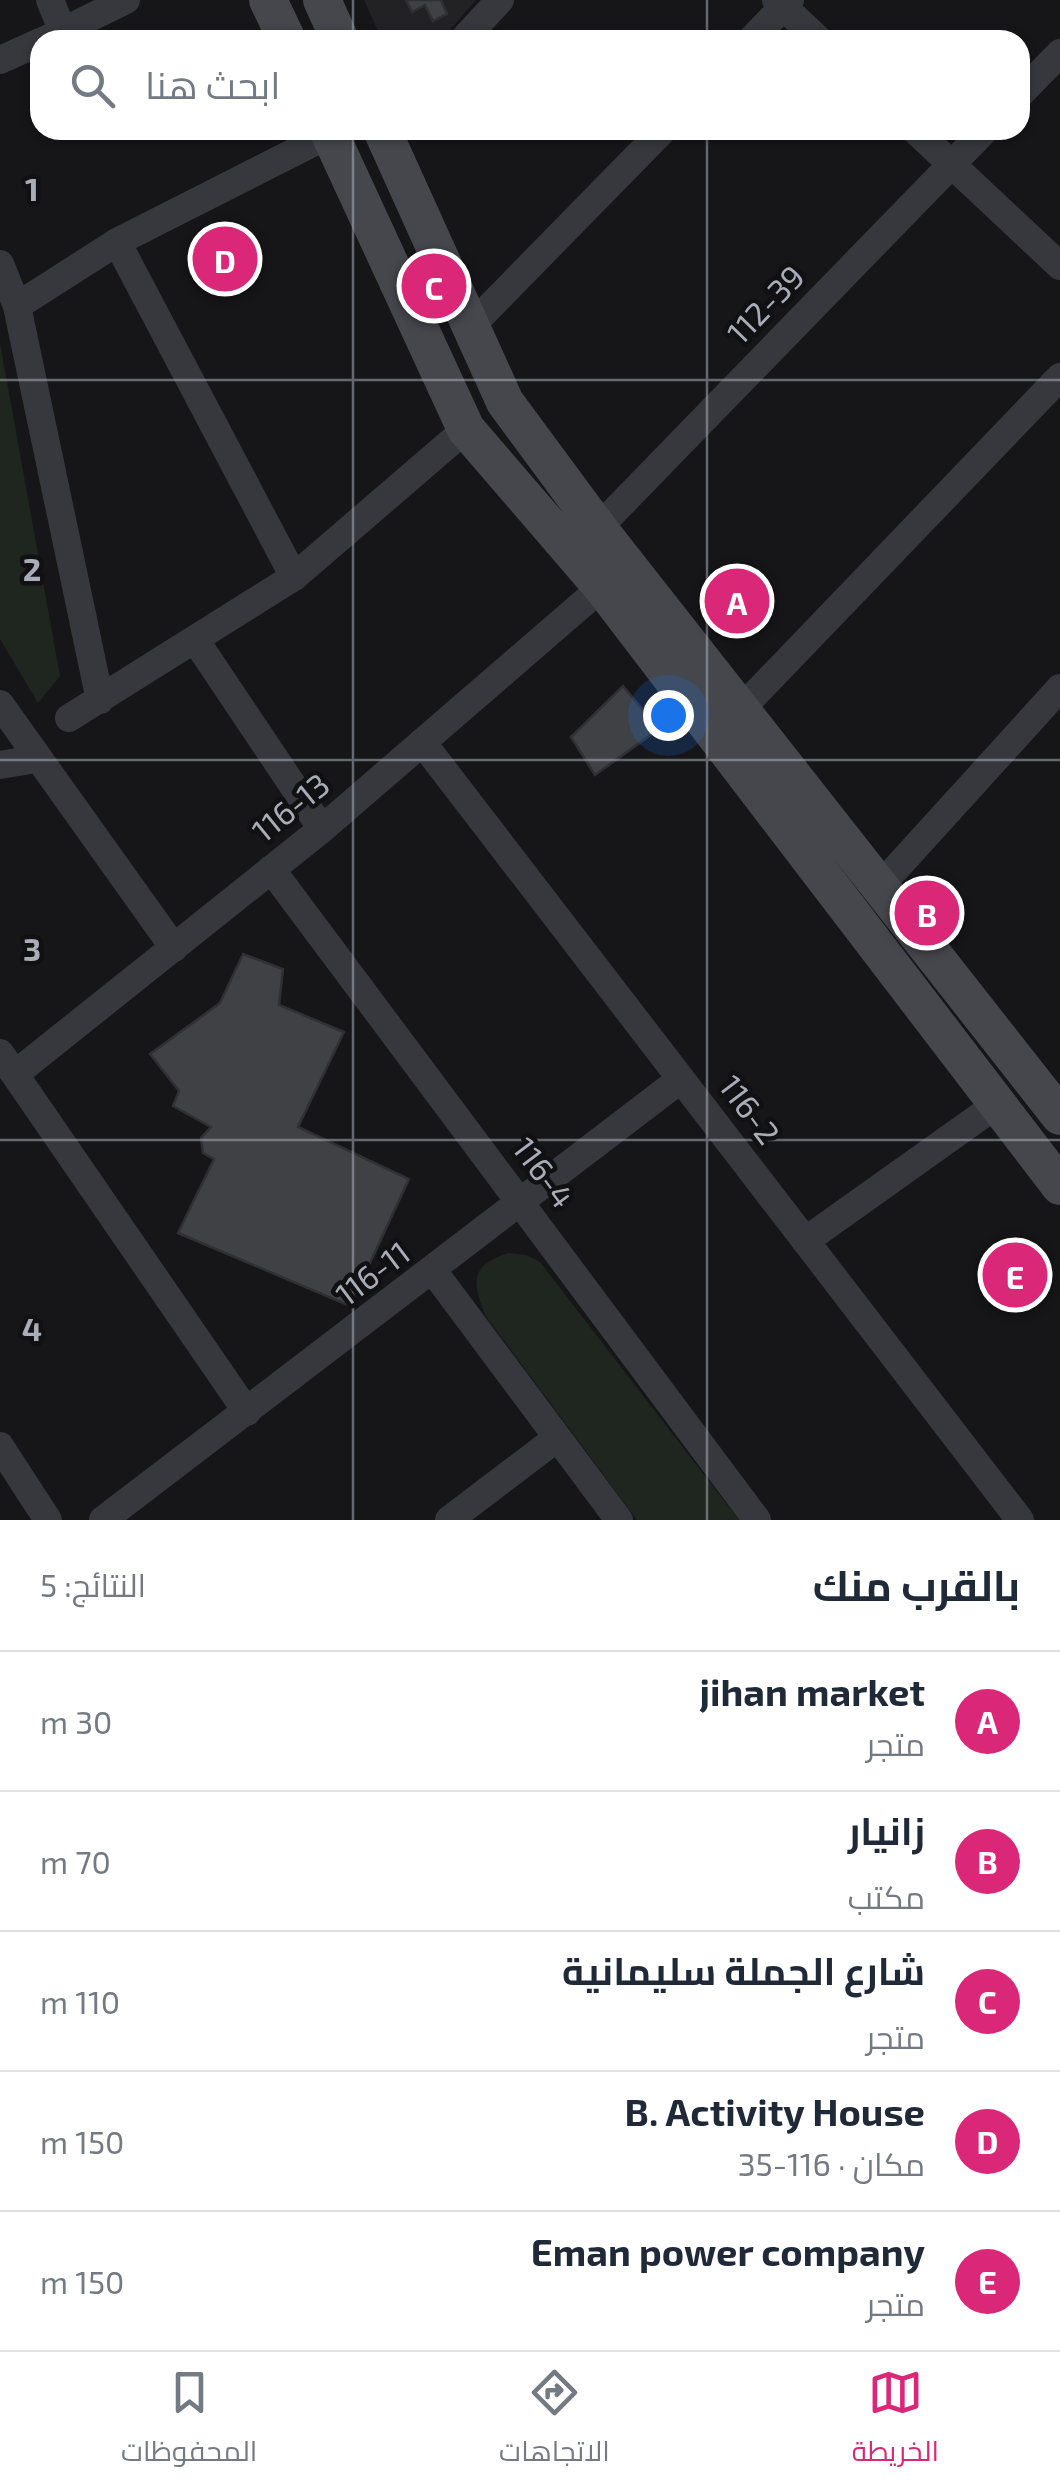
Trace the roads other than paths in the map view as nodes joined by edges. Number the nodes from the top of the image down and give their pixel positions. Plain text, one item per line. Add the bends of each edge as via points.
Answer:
1 (50, 0) edge
2 (126, 0) edge
3 (268, 0) edge
4 (322, 0) edge
5 (500, 0) edge
6 (783, 2) edge
7 (49, 30) edge
8 (65, 30) edge
9 (282, 30) edge
10 (336, 30) edge
11 (473, 30) edge
12 (759, 30) edge
13 (810, 30) edge
14 (30, 47) edge
15 (1060, 53) edge
16 (0, 60) edge
17 (1030, 84) edge
18 (315, 140) edge
19 (334, 140) edge
20 (387, 140) edge
21 (653, 140) edge
22 (926, 140) edge
23 (975, 140) edge
24 (952, 164) junction
25 (117, 242) junction
26 (0, 264) edge
27 (1060, 266) edge
28 (17, 306) junction
29 (471, 326) junction
30 (1060, 376) edge
31 (466, 429) junction
32 (598, 528) junction
33 (294, 577) junction
34 (602, 586) junction
35 (196, 640) junction
36 (1058, 697) edge
37 (100, 700) junction
38 (0, 704) edge
39 (741, 709) junction
40 (68, 718) dead end
41 (422, 742) junction
42 (36, 759) junction
43 (0, 766) edge
44 (322, 829) junction
45 (271, 869) junction
46 (881, 885) junction
47 (174, 948) junction
48 (8, 1064) edge
49 (681, 1080) junction
50 (996, 1105) junction
51 (1060, 1116) edge
52 (1060, 1186) edge
53 (522, 1202) junction
54 (805, 1241) junction
55 (434, 1272) junction
56 (247, 1412) junction
57 (557, 1438) junction
58 (0, 1446) edge
59 (48, 1520) edge
60 (103, 1520) edge
61 (449, 1520) edge
62 (619, 1520) edge
63 (757, 1520) edge
64 (1020, 1520) edge

1 - 7 street
2 - 8 street
3 - 9 main road
4 - 10 main road
5 - 11 street
6 - 12 street
6 - 13 street
14 - 16 street
15 - 17 street
18 - 25 street
19 - 31 main road
20 - 29 main road
21 - 29 street
22 - 24 street
23 - 24 street, 112-39
24 - 27 street
24 - 32 street, 112-39
25 - 28 street
25 - 33 street
26 - 28 street
28 - 37 street
29 - 32 main road via 505,402
30 - 39 street
31 - 33 street
31 - 34 main road
32 - 39 main road
33 - 35 street
34 - 41 street, 116-13
34 - 50 main road
35 - 37 street
35 - 44 street
36 - 46 street
37 - 40 street
38 - 42 street
39 - 46 main road
41 - 44 street, 116-13
41 - 49 street, 116-2
42 - 43 street
42 - 47 street
44 - 45 street, 116-13
45 - 47 street, 116-13
45 - 53 street, 116-4
46 - 51 main road
47 - 48 street, 116-13
48 - 56 street
49 - 53 street, 116-11
49 - 54 street, 116-2
50 - 52 main road
50 - 54 street
53 - 55 street, 116-11
53 - 63 street, 116-4
54 - 64 street, 116-2
55 - 56 street, 116-11
55 - 57 street
56 - 60 street, 116-11
57 - 61 street
57 - 62 street
58 - 59 street

